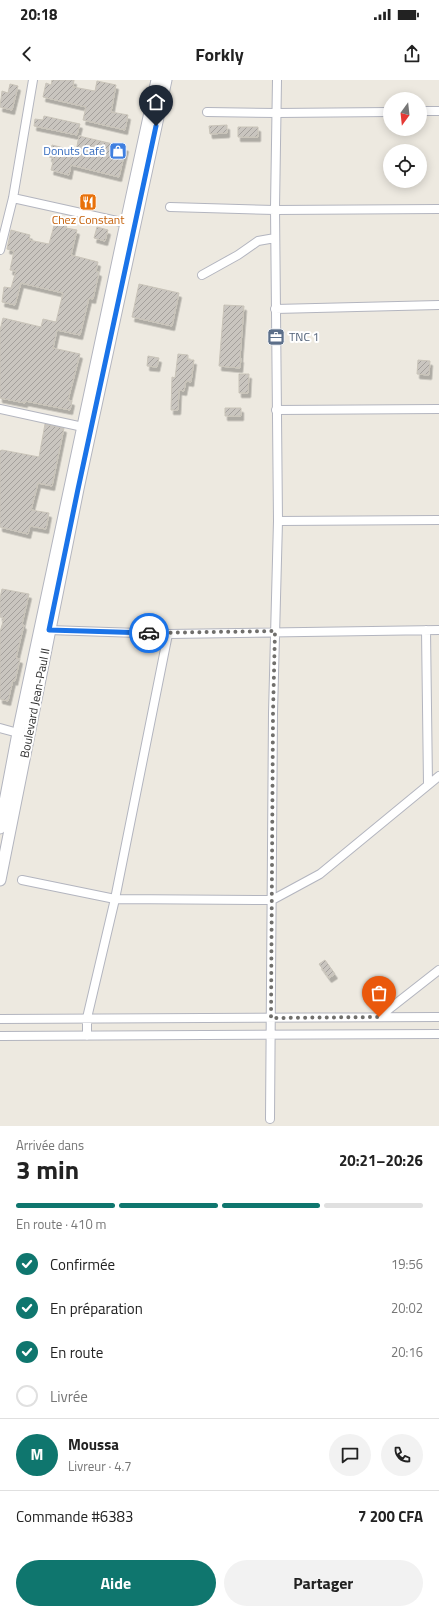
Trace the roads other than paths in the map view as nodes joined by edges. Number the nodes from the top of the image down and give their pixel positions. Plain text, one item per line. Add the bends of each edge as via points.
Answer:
1 (31, 80) edge
2 (157, 80) edge
3 (166, 80) edge
4 (277, 80) edge
5 (427, 111) edge
6 (439, 111) edge
7 (207, 112) dead end
8 (383, 112) edge
9 (277, 113) junction
10 (13, 198) junction
11 (170, 207) dead end
12 (439, 209) edge
13 (275, 210) junction
14 (126, 223) junction
15 (275, 238) junction
16 (0, 250) edge
17 (202, 275) dead end
18 (439, 305) edge
19 (275, 309) junction
20 (0, 409) edge
21 (439, 409) edge
22 (276, 410) junction
23 (83, 427) junction
24 (439, 520) edge
25 (278, 522) junction
26 (49, 630) junction
27 (426, 630) junction
28 (439, 630) edge
29 (275, 631) junction
30 (168, 634) junction
31 (0, 728) edge
32 (18, 733) junction
33 (439, 776) edge
34 (428, 784) junction
35 (0, 828) edge
36 (0, 880) edge
37 (22, 880) dead end
38 (115, 899) junction
39 (272, 900) junction
40 (439, 970) edge
41 (379, 1017) junction
42 (439, 1017) edge
43 (87, 1018) junction
44 (271, 1018) junction
45 (0, 1019) edge
46 (439, 1034) edge
47 (271, 1035) junction
48 (0, 1036) edge
49 (87, 1036) junction
50 (270, 1119) dead end

1 - 10 street
2 - 14 main road, Boulevard Jean-Paul II
3 - 26 main road, Boulevard Jean-Paul II
4 - 9 street
5 - 6 street
7 - 9 street
8 - 9 street
9 - 13 street
10 - 14 street
10 - 16 street
11 - 13 street
12 - 13 street
13 - 15 street
14 - 23 main road, Boulevard Jean-Paul II
15 - 17 street via 258,241
15 - 19 street
18 - 19 street
19 - 22 street
20 - 23 street
21 - 22 street
22 - 25 street
23 - 32 main road, Boulevard Jean-Paul II
24 - 25 street
25 - 29 street
26 - 30 street
26 - 36 main road, Boulevard Jean-Paul II
27 - 28 street
27 - 29 street
27 - 34 street
29 - 30 street
29 - 39 street
30 - 38 street
31 - 32 street
32 - 35 main road, Boulevard Jean-Paul II
33 - 34 street
34 - 39 street via 320,874
37 - 38 street
38 - 39 street
38 - 43 street
39 - 44 street
40 - 41 street
41 - 42 street
41 - 44 street
43 - 44 street
43 - 45 street
43 - 49 street
44 - 47 street
46 - 47 street
47 - 49 street
47 - 50 street
48 - 49 street

